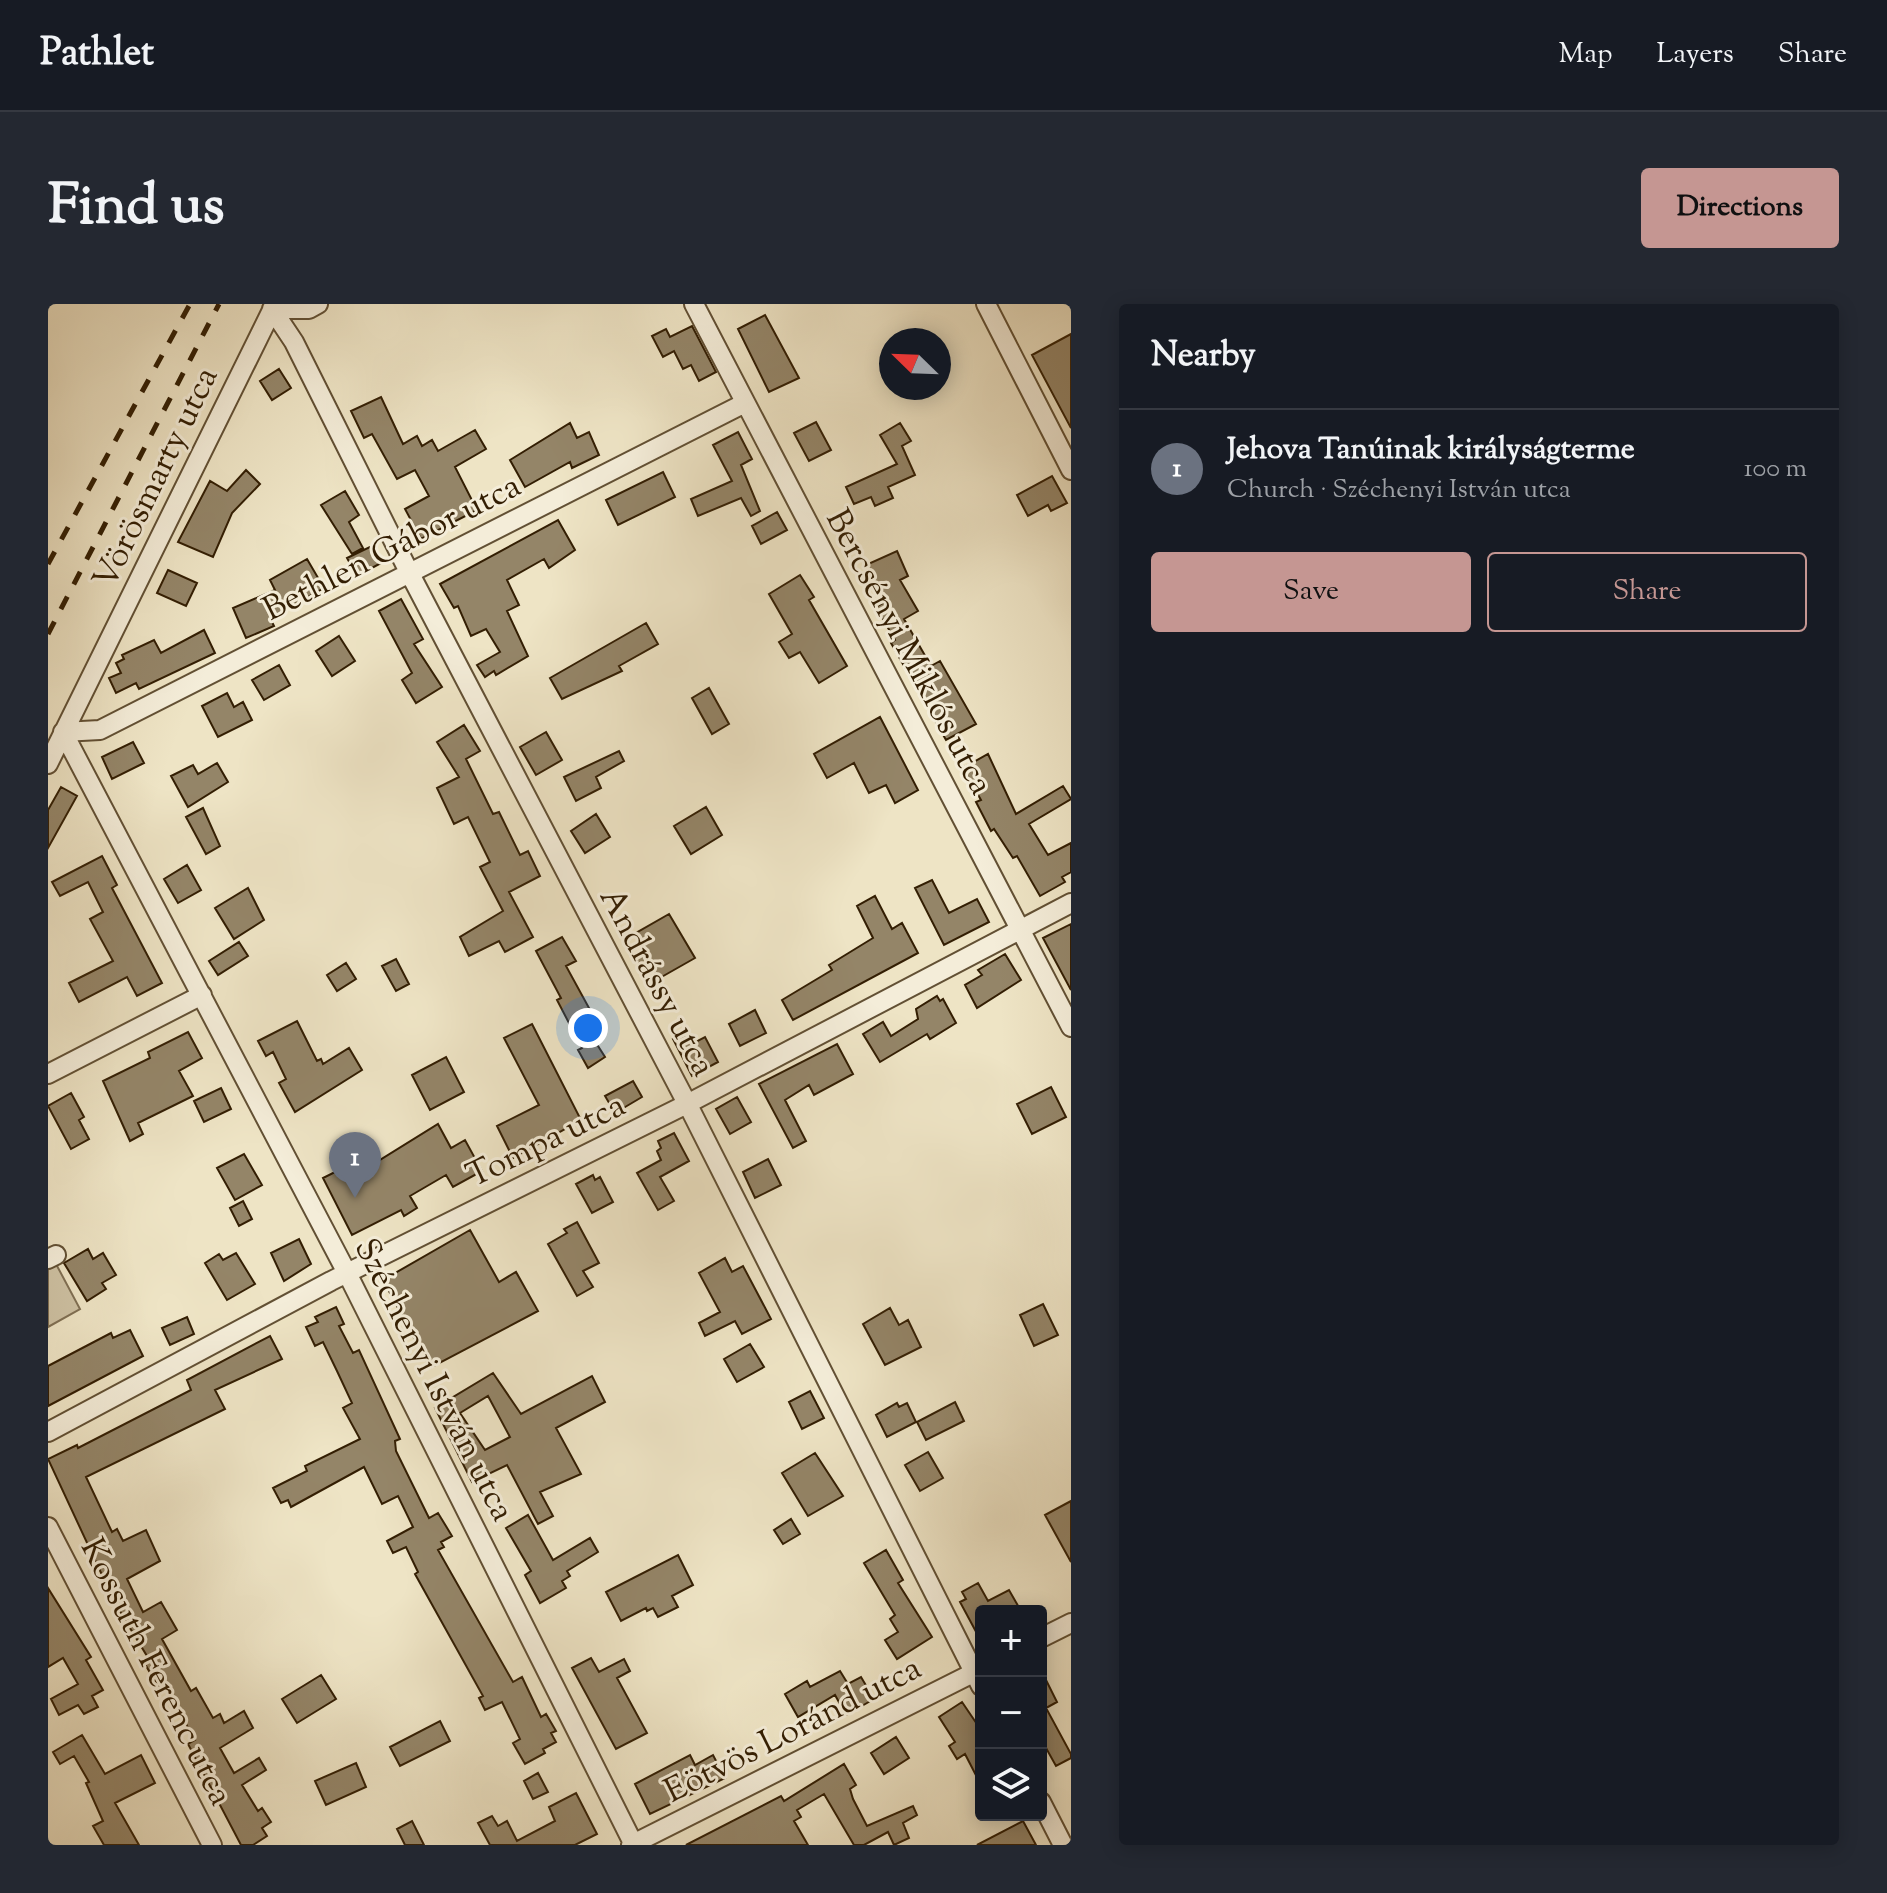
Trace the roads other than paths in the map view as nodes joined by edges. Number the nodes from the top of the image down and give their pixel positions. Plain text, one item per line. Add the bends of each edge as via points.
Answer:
1 (318, 304) edge
2 (694, 304) edge
3 (986, 304) edge
4 (273, 306) edge
5 (745, 403) junction
6 (1071, 470) edge
7 (409, 572) junction
8 (63, 732) junction
9 (48, 764) edge
10 (1071, 903) edge
11 (1020, 928) junction
12 (202, 995) junction
13 (1071, 1027) edge
14 (48, 1074) edge
15 (687, 1104) junction
16 (347, 1273) junction
17 (48, 1432) edge
18 (48, 1527) edge
19 (1071, 1623) edge
20 (1047, 1635) edge
21 (975, 1668) edge
22 (977, 1677) edge
23 (1047, 1814) edge
24 (212, 1845) edge
25 (633, 1845) edge
26 (1063, 1845) edge

1 - 4 street via 309,309
2 - 5 street, Bercsényi Miklós utca
3 - 6 street
4 - 7 street, Andrássy utca
4 - 8 street, Vörösmarty utca
5 - 7 street, Bethlen Gábor utca
5 - 11 street, Bercsényi Miklós utca
7 - 8 street, Bethlen Gábor utca via 100,730
7 - 15 street, Andrássy utca
8 - 9 street, Vörösmarty utca
8 - 12 street, Széchenyi István utca
10 - 11 street, Tompa utca
11 - 13 street, Bercsényi Miklós utca
11 - 15 street, Tompa utca
12 - 14 street
12 - 16 street, Széchenyi István utca
15 - 16 street, Tompa utca
15 - 21 street, Andrássy utca
16 - 17 street, Tompa utca
16 - 25 street, Széchenyi István utca
18 - 24 street, Kossuth Ferenc utca
19 - 20 street
22 - 25 street, Eötvös Loránd utca
23 - 26 street

